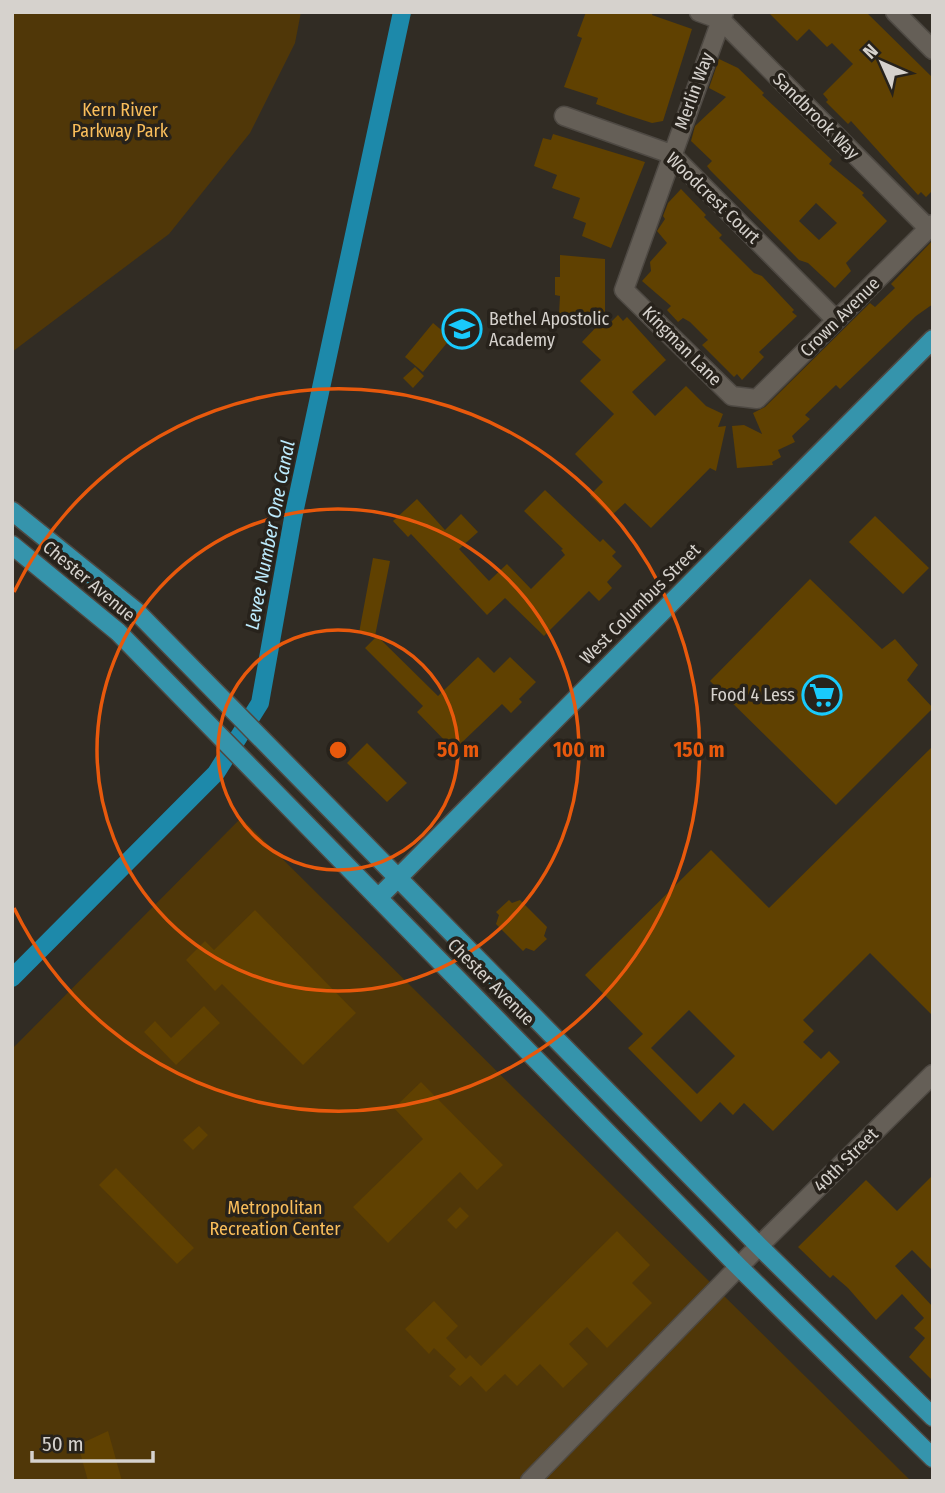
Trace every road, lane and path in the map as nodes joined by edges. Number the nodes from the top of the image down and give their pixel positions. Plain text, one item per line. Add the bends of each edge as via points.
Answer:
1 (699, 12) edge
2 (895, 12) edge
3 (722, 16) edge
4 (933, 50) edge
5 (564, 116) dead end
6 (671, 154) junction
7 (930, 226) edge
8 (624, 290) joint
9 (836, 320) junction
10 (933, 339) edge
11 (742, 398) joint
12 (12, 511) edge
13 (12, 545) edge
14 (398, 877) junction
15 (378, 898) junction
16 (933, 1074) edge
17 (759, 1246) junction
18 (739, 1267) junction
19 (933, 1417) edge
20 (933, 1458) edge
21 (530, 1481) edge

1 - 3 street, Sandbrook Way
2 - 4 street
3 - 6 street, Merlin Way
3 - 7 street, Sandbrook Way
5 - 6 street, Woodcrest Court
6 - 8 street, Merlin Way
6 - 9 street, Woodcrest Court
7 - 9 street, Crown Avenue
8 - 11 street, Kingman Lane via 732,396
9 - 11 street, Crown Avenue via 757,399
10 - 14 main road, West Columbus Street
12 - 14 main road, Chester Avenue via 137,612
13 - 15 main road, Chester Avenue via 118,632
14 - 15 main road, West Columbus Street
14 - 17 main road, Chester Avenue
15 - 18 main road, Chester Avenue
16 - 17 street, 40th Street
17 - 18 street, 40th Street
17 - 19 main road, Chester Avenue
18 - 20 main road, Chester Avenue
18 - 21 street, 40th Street

